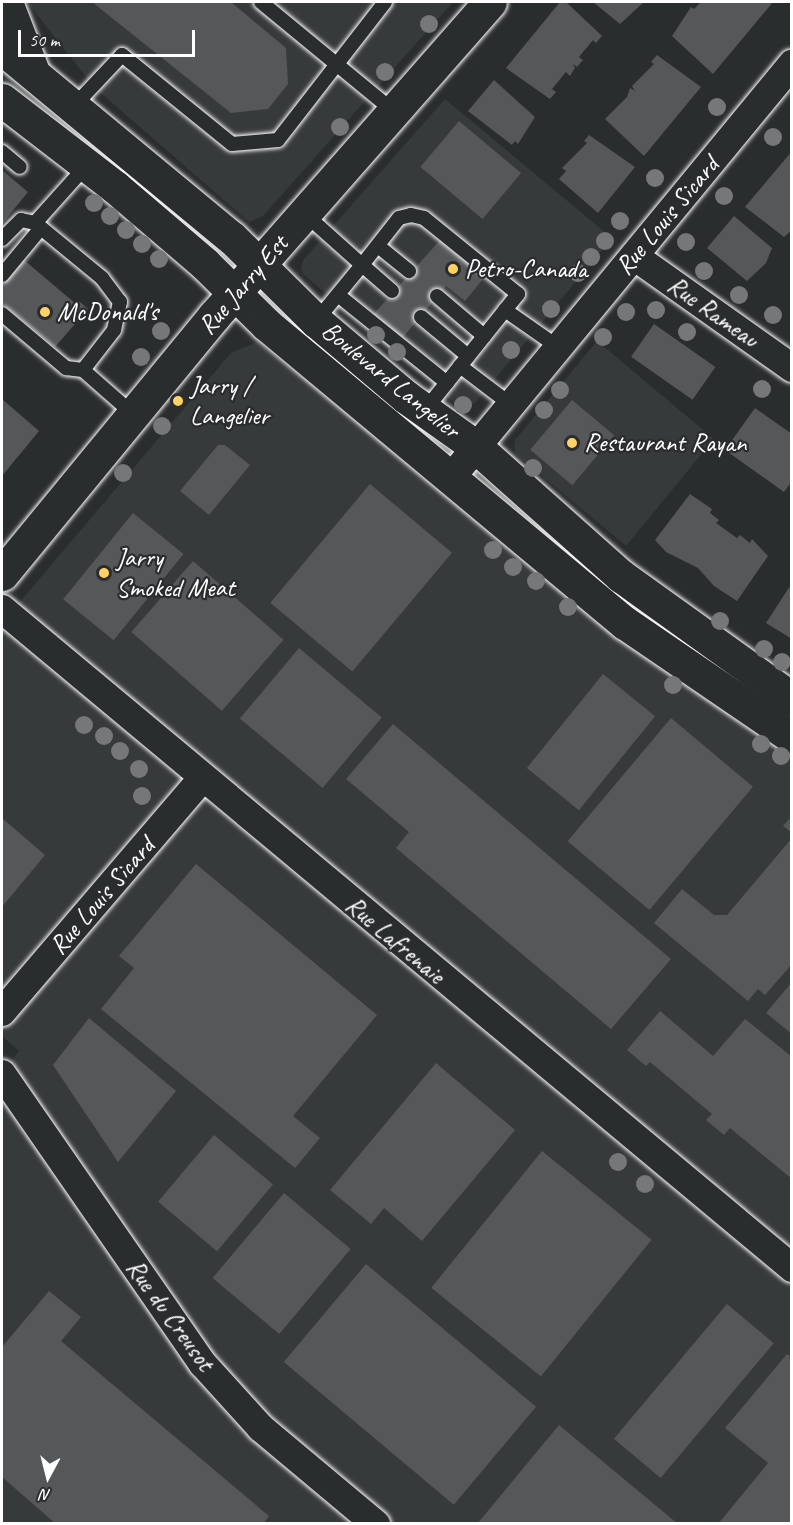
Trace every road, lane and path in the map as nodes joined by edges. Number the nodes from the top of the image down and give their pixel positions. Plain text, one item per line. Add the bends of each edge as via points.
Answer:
1 (6, 2) edge
2 (261, 2) edge
3 (385, 2) edge
4 (490, 2) edge
5 (2, 48) edge
6 (334, 62) junction
7 (792, 64) edge
8 (33, 72) junction
9 (74, 106) junction
10 (5, 110) edge
11 (393, 111) junction
12 (2, 152) edge
13 (87, 165) junction
14 (20, 168) dead end
15 (305, 214) junction
16 (38, 225) junction
17 (2, 239) edge
18 (378, 246) junction
19 (634, 256) junction
20 (259, 265) junction
21 (362, 265) junction
22 (409, 271) dead end
23 (2, 274) edge
24 (235, 291) junction
25 (392, 291) dead end
26 (338, 295) junction
27 (437, 296) dead end
28 (505, 309) junction
29 (2, 314) edge
30 (421, 316) dead end
31 (316, 321) junction
32 (484, 336) junction
33 (558, 347) junction
34 (464, 361) junction
35 (792, 368) edge
36 (82, 370) junction
37 (447, 383) junction
38 (510, 404) junction
39 (425, 411) junction
40 (133, 414) junction
41 (476, 447) junction
42 (450, 479) junction
43 (2, 574) edge
44 (2, 609) edge
45 (792, 699) edge
46 (792, 737) edge
47 (201, 779) junction
48 (2, 1012) edge
49 (2, 1074) edge
50 (792, 1268) edge
51 (376, 1524) edge

1 - 8 main road
2 - 6 lane
3 - 6 lane
4 - 11 main road, Rue Jarry Est
5 - 8 main road, Boulevard Langelier
6 - 9 lane via 325,84 278,140 232,144 122,55
6 - 11 lane
7 - 19 street, Rue Louis Sicard
8 - 9 main road, Boulevard Langelier
9 - 20 main road, Boulevard Langelier
10 - 13 main road, Boulevard Langelier
11 - 15 main road, Rue Jarry Est
12 - 14 lane
13 - 16 lane
13 - 24 main road, Boulevard Langelier
15 - 20 main road, Rue Jarry Est
15 - 21 lane
16 - 17 lane via 21,220
16 - 23 lane
16 - 36 lane via 102,278 120,302 114,330
18 - 21 lane
18 - 22 lane
18 - 28 lane via 399,218 424,218 518,294
19 - 33 street, Rue Louis Sicard
19 - 35 street, Rue Rameau
20 - 24 main road, Rue Jarry Est
20 - 31 main road, Boulevard Langelier
21 - 25 lane
21 - 26 lane
24 - 40 main road, Rue Jarry Est
24 - 42 main road, Boulevard Langelier via 267,325
26 - 31 lane
26 - 37 lane
27 - 32 lane
28 - 32 lane
28 - 33 lane
29 - 36 lane via 66,368
30 - 34 lane
31 - 39 main road, Boulevard Langelier
32 - 34 lane
33 - 38 street, Rue Louis Sicard
34 - 37 lane
34 - 38 lane
36 - 40 lane
37 - 39 lane
38 - 41 street, Rue Louis Sicard
39 - 41 main road, Boulevard Langelier
40 - 43 main road, Rue Jarry Est
41 - 42 street, Rue Louis Sicard
41 - 45 main road, Boulevard Langelier via 621,576
42 - 46 main road, Boulevard Langelier via 625,623
44 - 47 street, Rue Lafrenaie
47 - 48 street, Rue Louis Sicard
47 - 50 street, Rue Lafrenaie
49 - 51 street, Rue du Creusot via 203,1364 261,1428

